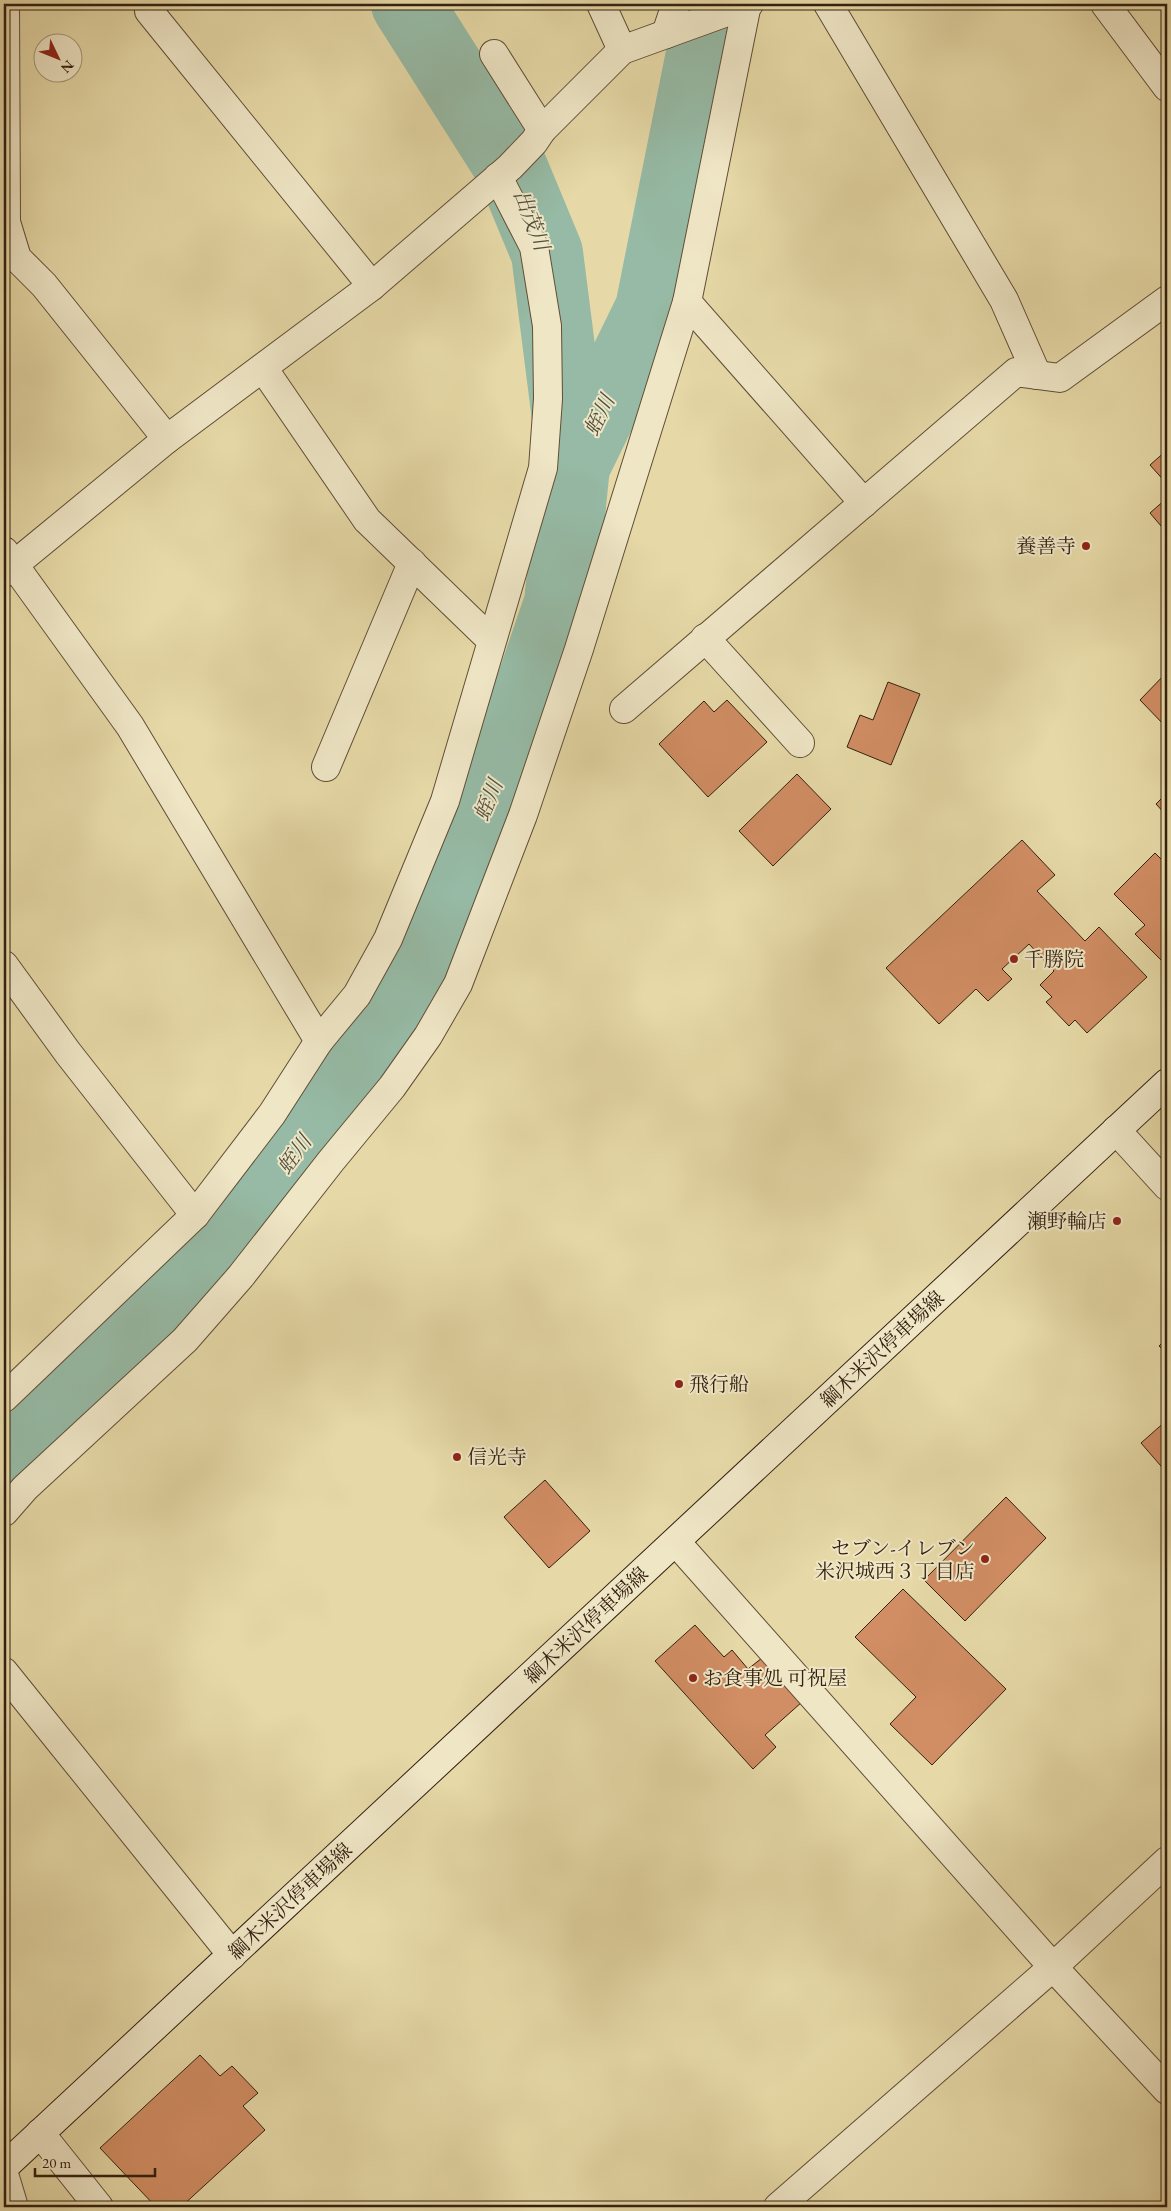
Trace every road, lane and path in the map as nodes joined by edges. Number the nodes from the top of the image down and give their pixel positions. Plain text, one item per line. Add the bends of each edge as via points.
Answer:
1 (6, 4) edge
2 (601, 4) edge
3 (828, 4) edge
4 (1105, 4) edge
5 (744, 6) edge
6 (149, 11) dead end
7 (676, 21) edge
8 (622, 50) junction
9 (494, 54) dead end
10 (1167, 87) edge
11 (538, 136) junction
12 (504, 172) junction
13 (372, 286) junction
14 (1167, 300) edge
15 (687, 302) junction
16 (263, 368) junction
17 (1037, 375) junction
18 (167, 439) junction
19 (864, 503) junction
20 (7, 563) edge
21 (412, 563) junction
22 (706, 638) junction
23 (491, 640) junction
24 (624, 709) dead end
25 (800, 743) dead end
26 (326, 766) dead end
27 (4, 965) edge
28 (319, 1041) junction
29 (1167, 1083) edge
30 (1116, 1130) junction
31 (1167, 1186) edge
32 (195, 1215) junction
33 (4, 1398) edge
34 (4, 1512) edge
35 (676, 1542) junction
36 (4, 1672) edge
37 (1167, 1861) edge
38 (232, 1955) junction
39 (1053, 1967) junction
40 (1167, 2090) edge
41 (40, 2133) junction
42 (4, 2167) edge
43 (4, 2174) edge
44 (14, 2207) edge
45 (99, 2207) edge
46 (778, 2207) edge

1 - 18 street via 6,222 17,258 44,285
2 - 8 street
3 - 17 street via 1004,300
4 - 10 street
5 - 7 street
5 - 15 street via 736,66
6 - 13 street
7 - 8 street
8 - 11 street
9 - 11 street
11 - 12 street
12 - 13 street
12 - 23 street via 534,248 547,326 548,399 543,468
13 - 16 street
14 - 17 street via 1060,378
15 - 19 street
15 - 34 street via 579,649 523,815 458,984 428,1036 392,1087 241,1276 185,1340 25,1488
16 - 18 street
16 - 21 street via 368,520
17 - 19 street via 1016,372
18 - 20 street
19 - 22 street
20 - 28 street via 130,726
21 - 23 street
21 - 26 street
22 - 24 street
22 - 25 street
23 - 28 street via 445,801 388,940 357,995
27 - 32 street via 68,1053
28 - 32 street via 272,1114
29 - 30 street, 綱木米沢停車場線
30 - 31 street
30 - 35 street, 綱木米沢停車場線
32 - 33 street
35 - 38 street, 綱木米沢停車場線
35 - 39 street
36 - 38 street
37 - 39 street
38 - 41 street, 綱木米沢停車場線
39 - 40 street
39 - 46 street
41 - 42 street, 綱木米沢停車場線
41 - 45 street
43 - 44 street

